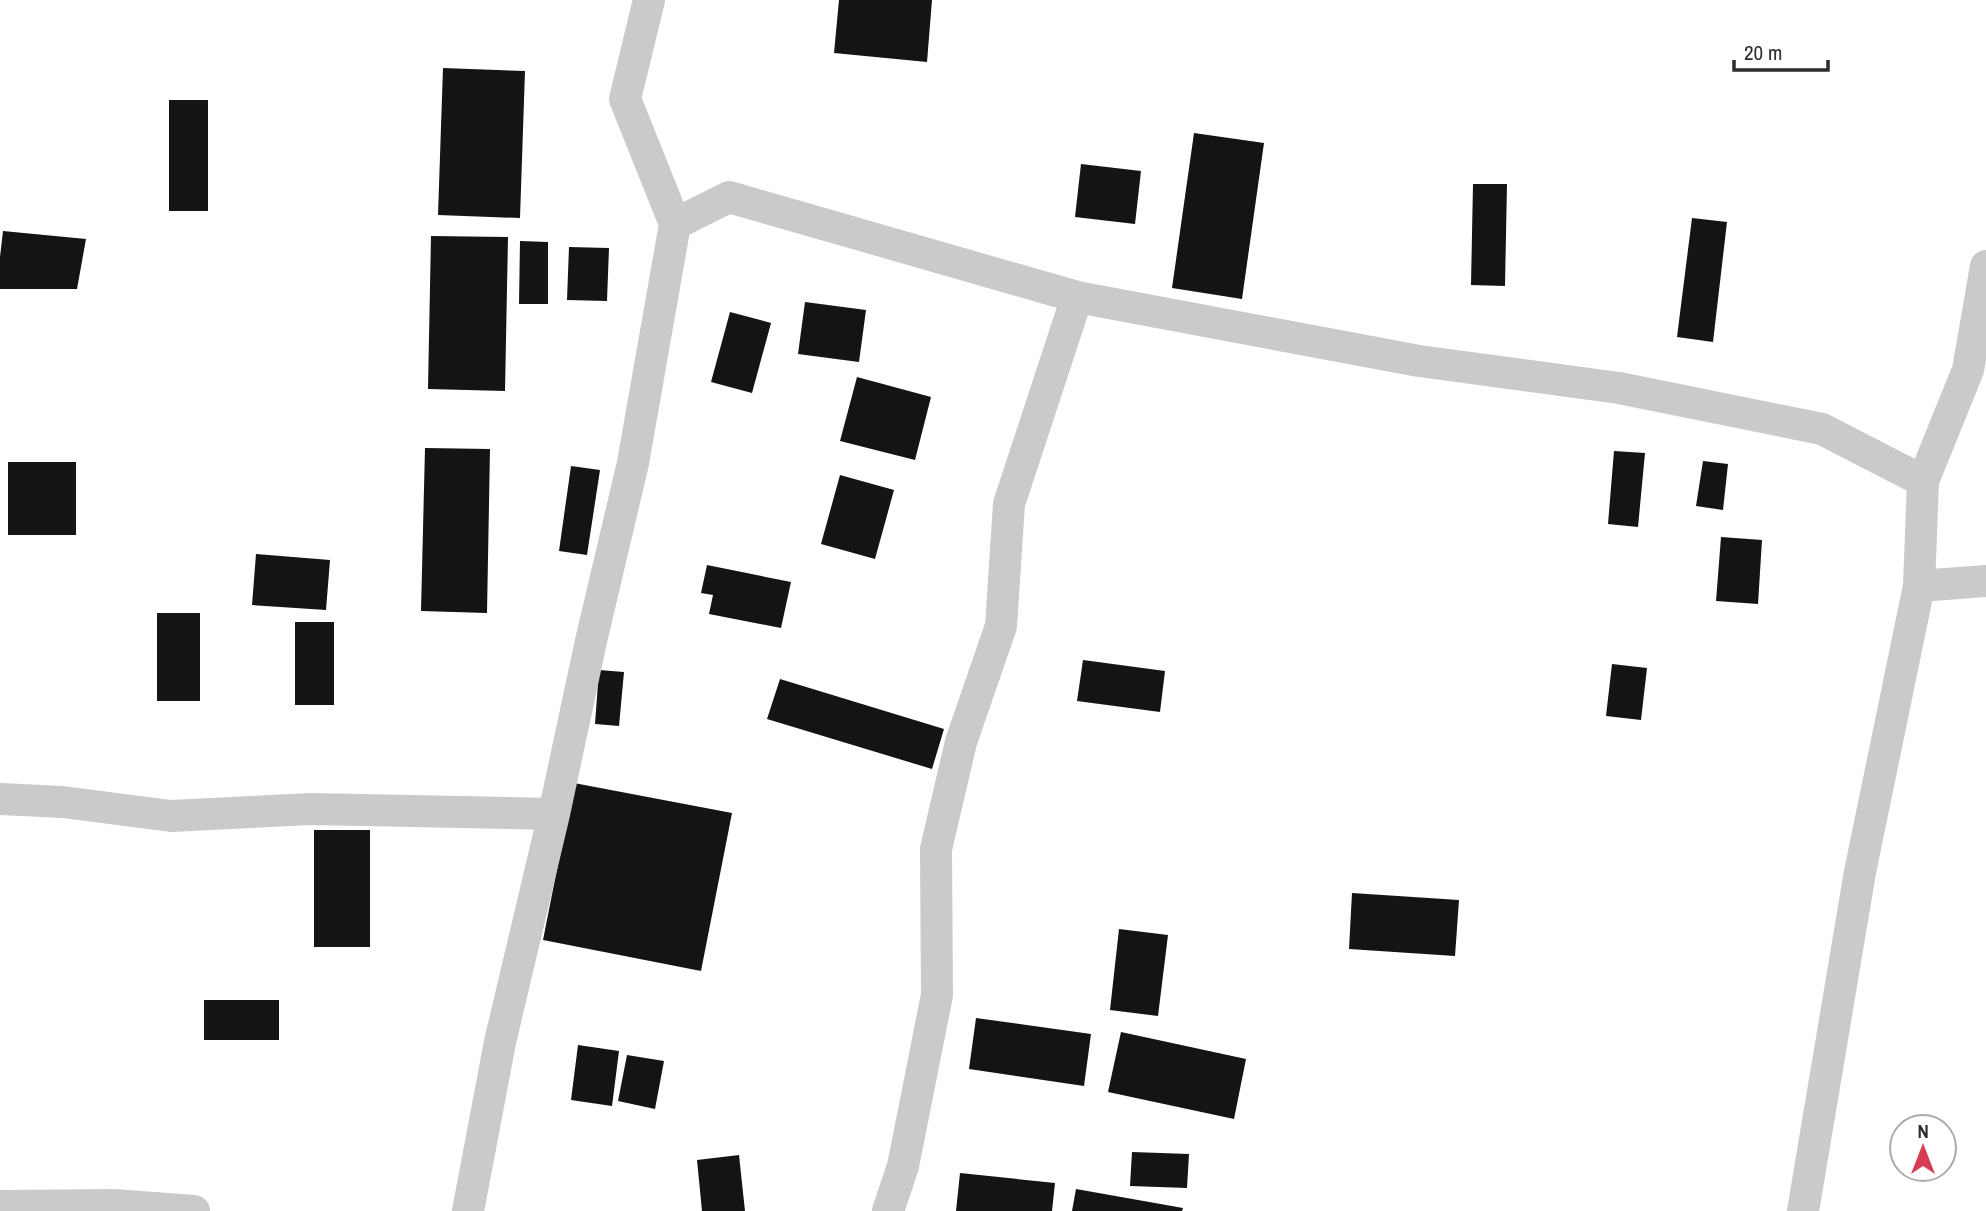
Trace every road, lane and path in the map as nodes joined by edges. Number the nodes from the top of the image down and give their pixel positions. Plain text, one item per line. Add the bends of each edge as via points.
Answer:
1 (649, 0) edge
2 (675, 223) junction
3 (1986, 266) edge
4 (1077, 297) junction
5 (1923, 481) junction
6 (1986, 581) edge
7 (1919, 586) junction
8 (0, 799) edge
9 (554, 814) junction
10 (0, 1206) edge
11 (194, 1211) edge
12 (468, 1211) edge
13 (888, 1211) edge
14 (1803, 1211) edge

1 - 2 street via 625,99
2 - 4 street via 729,197
2 - 9 street via 633,463
3 - 5 street via 1968,370
4 - 5 street via 1419,360 1619,388 1822,429
4 - 13 street via 1009,504 1001,626 961,742 936,849 937,995 903,1166
5 - 7 street
6 - 7 street
7 - 14 street via 1860,872
8 - 9 street via 171,816 311,809
9 - 12 street via 500,1042
10 - 11 street via 114,1205

